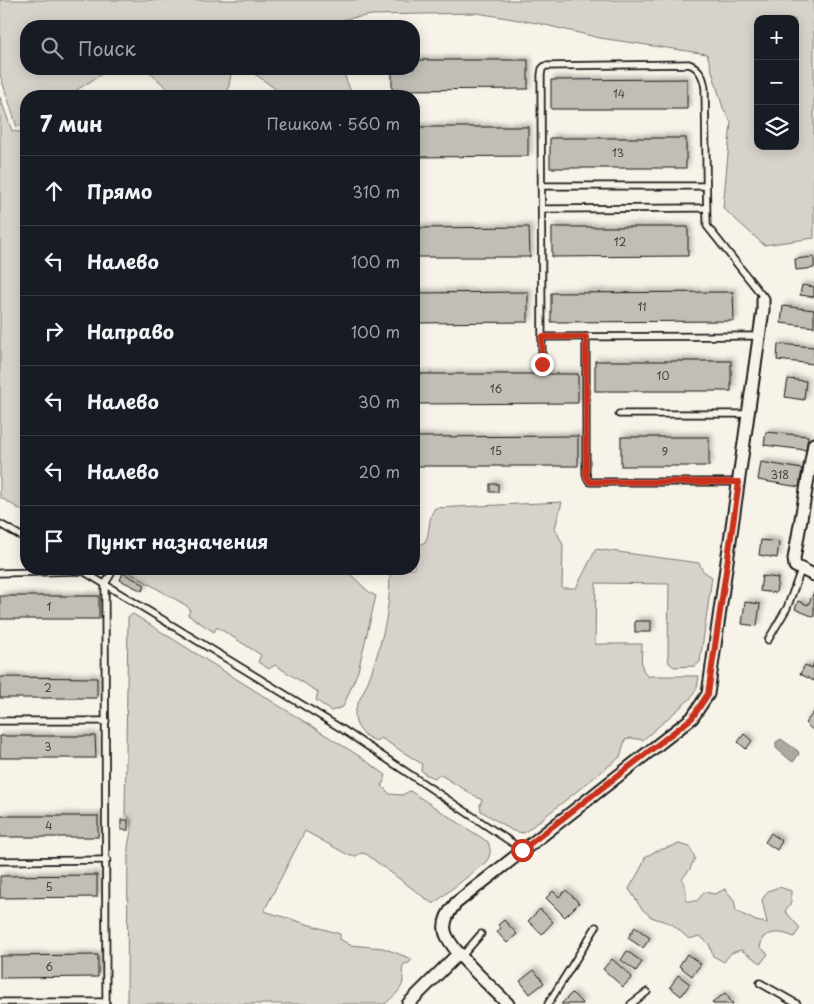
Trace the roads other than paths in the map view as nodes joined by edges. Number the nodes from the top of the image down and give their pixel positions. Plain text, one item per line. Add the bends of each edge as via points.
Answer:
1 (541, 186) junction
2 (705, 186) junction
3 (706, 208) junction
4 (542, 209) junction
5 (763, 299) joint
6 (760, 336) junction
7 (542, 337) junction
8 (586, 337) junction
9 (542, 364) dead end
10 (619, 414) dead end
11 (748, 414) junction
12 (814, 444) edge
13 (739, 482) junction
14 (0, 524) edge
15 (20, 536) edge
16 (801, 570) junction
17 (20, 572) edge
18 (0, 573) edge
19 (90, 575) edge
20 (110, 575) edge
21 (814, 575) edge
22 (105, 584) junction
23 (768, 640) dead end
24 (0, 721) edge
25 (106, 721) junction
26 (522, 850) junction
27 (106, 860) junction
28 (0, 861) edge
29 (596, 927) dead end
30 (482, 934) dead end
31 (460, 955) junction
32 (760, 983) dead end
33 (647, 992) dead end
34 (0, 1002) edge
35 (106, 1003) edge
36 (408, 1004) edge
37 (508, 1004) edge
38 (548, 1004) edge
39 (631, 1004) edge
40 (797, 1004) edge

1 - 2 lane
1 - 2 lane via 541,75 545,66 680,64 694,66 704,82
1 - 4 lane
2 - 3 lane
3 - 4 lane
3 - 5 lane via 710,232
4 - 7 lane
5 - 6 street
6 - 8 lane
6 - 11 street
7 - 8 lane
7 - 9 lane
8 - 13 lane via 586,473 590,482
10 - 11 lane
11 - 13 street
12 - 16 street via 794,551 796,566
13 - 26 street via 708,694 692,718
14 - 15 lane
16 - 21 street
16 - 23 lane via 787,608
17 - 18 lane
19 - 22 lane
20 - 22 lane
22 - 25 lane
22 - 26 lane via 342,729
24 - 25 lane
25 - 27 lane
26 - 31 street via 449,912 445,930
27 - 28 lane
27 - 35 lane
29 - 38 lane
30 - 31 lane
31 - 36 street
31 - 37 street
32 - 40 lane
33 - 39 lane
34 - 35 lane

